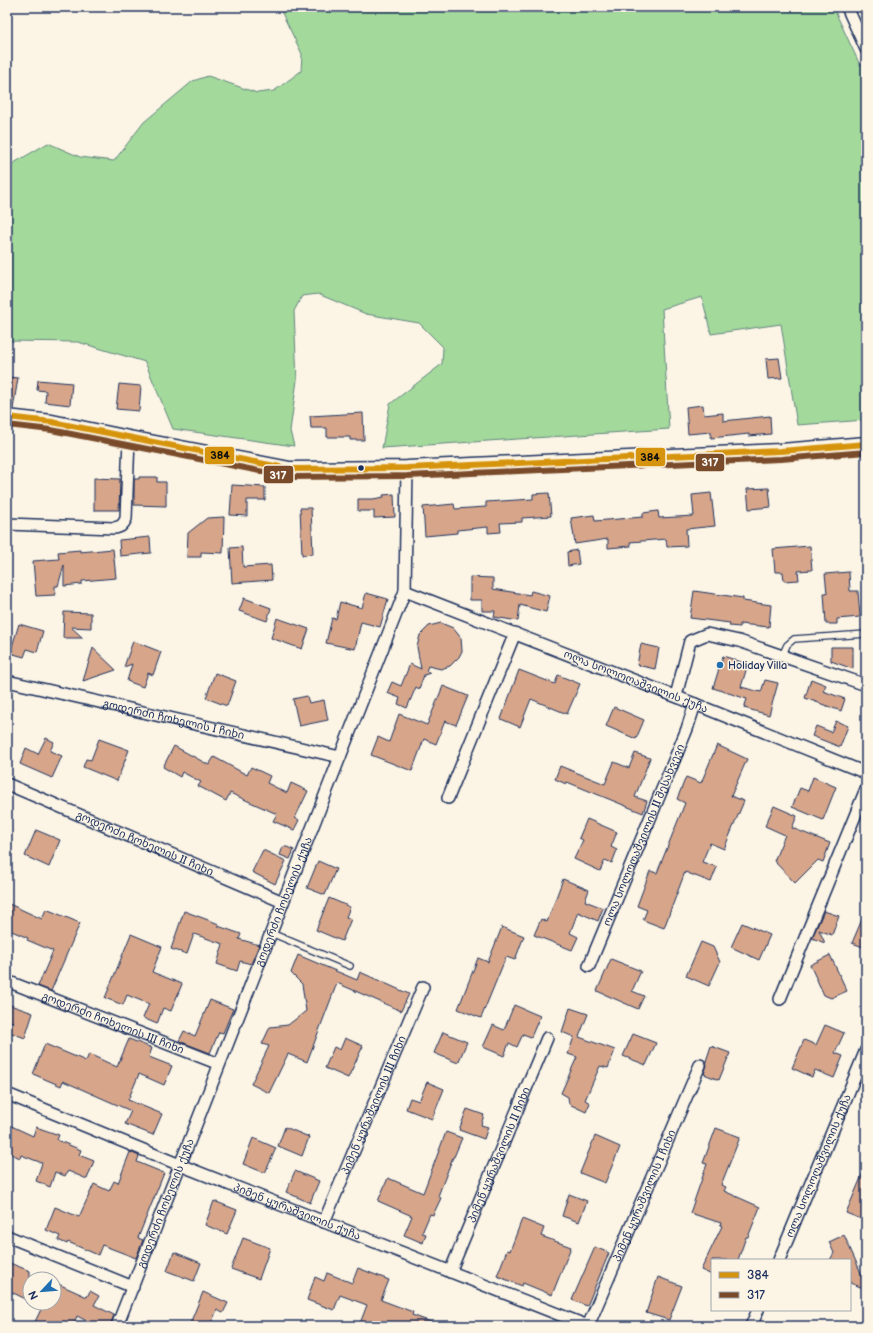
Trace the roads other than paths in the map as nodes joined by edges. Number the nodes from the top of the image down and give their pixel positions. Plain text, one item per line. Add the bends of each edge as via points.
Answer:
1 (847, 7) edge
2 (866, 48) edge
3 (7, 417) edge
4 (129, 438) junction
5 (866, 444) edge
6 (407, 468) junction
7 (7, 524) edge
8 (404, 591) junction
9 (515, 633) junction
10 (866, 634) edge
11 (782, 656) junction
12 (7, 682) edge
13 (866, 685) edge
14 (676, 696) junction
15 (695, 704) junction
16 (340, 757) junction
17 (866, 773) edge
18 (7, 784) edge
19 (866, 788) edge
20 (448, 798) dead end
21 (283, 902) junction
22 (271, 933) junction
23 (350, 966) dead end
24 (589, 966) dead end
25 (7, 981) edge
26 (423, 988) dead end
27 (780, 999) dead end
28 (546, 1038) dead end
29 (866, 1050) edge
30 (219, 1064) junction
31 (700, 1065) dead end
32 (7, 1094) edge
33 (180, 1165) junction
34 (324, 1222) junction
35 (7, 1236) edge
36 (779, 1259) edge
37 (450, 1272) junction
38 (132, 1287) junction
39 (758, 1311) edge
40 (117, 1326) edge
41 (588, 1326) edge
42 (751, 1326) edge

1 - 2 street
3 - 4 street via 52,422
4 - 6 street via 290,469
4 - 7 street via 124,525 114,528
5 - 6 street via 781,451
6 - 8 street, გოდერძი ჩოხელის ქუჩა
8 - 9 street, ოლა სოლოღაშვილის ქუჩა
8 - 16 street, გოდერძი ჩოხელის ქუჩა
9 - 14 street, ოლა სოლოღაშვილის ქუჩა
9 - 20 street
10 - 11 lane via 794,639 787,645
11 - 13 street
11 - 14 street via 739,641 707,634 690,641
12 - 16 street, გოდერძი ჩოხელის I ჩიხი
14 - 15 street, ოლა სოლოღაშვილის ქუჩა
15 - 17 street, ოლა სოლოღაშვილის ქუჩა
15 - 24 street, ოლა სოლოღაშვილის II შესახვევი
16 - 21 street, გოდერძი ჩოხელის ქუჩა
18 - 21 street, გოდერძი ჩოხელის II ჩიხი
19 - 27 street
21 - 22 street, გოდერძი ჩოხელის ქუჩა
22 - 23 lane
22 - 30 street, გოდერძი ჩოხელის ქუჩა
25 - 30 street, გოდერძი ჩოხელის III ჩიხი
26 - 34 street, პიმენ ყურაშვილის III ჩიხი
28 - 37 street, პიმენ ყურაშვილის II ჩიხი
29 - 36 street, ოლა სოლოღაშვილის ქუჩა
30 - 33 street, გოდერძი ჩოხელის ქუჩა
31 - 41 street, პიმენ ყურაშვილის I ჩიხი
32 - 33 street, პიმენ ყურაშვილის ქუჩა
33 - 34 street, პიმენ ყურაშვილის ქუჩა
33 - 38 street, გოდერძი ჩოხელის ქუჩა
34 - 37 street, პიმენ ყურაშვილის ქუჩა
35 - 38 street
37 - 41 street, პიმენ ყურაშვილის ქუჩა
38 - 40 street, გოდერძი ჩოხელის ქუჩა
39 - 42 street

